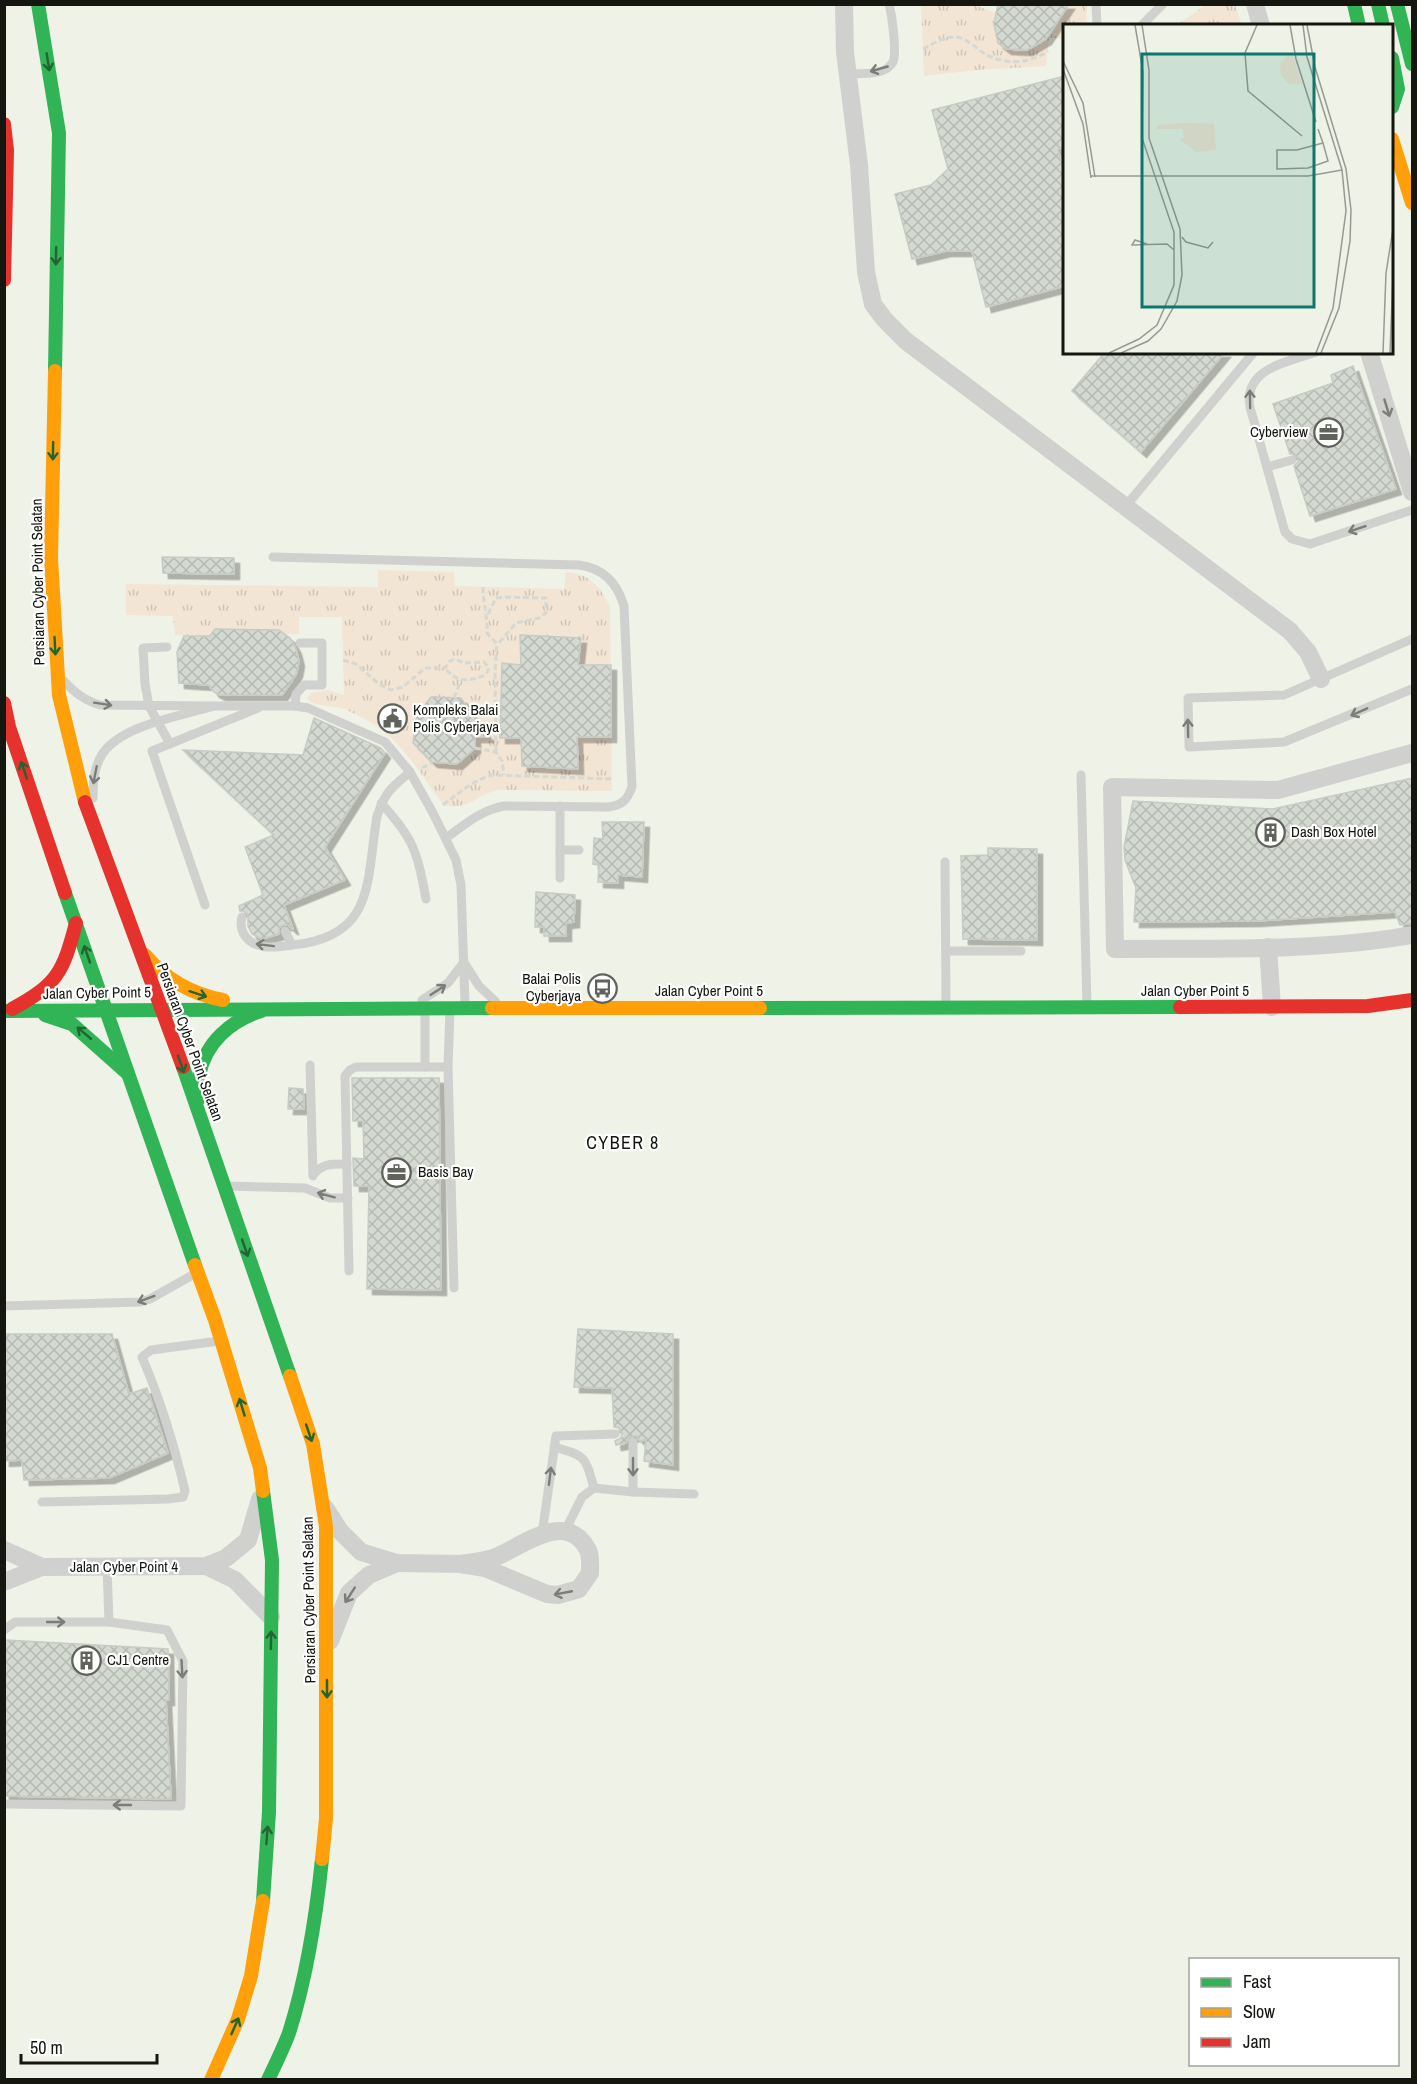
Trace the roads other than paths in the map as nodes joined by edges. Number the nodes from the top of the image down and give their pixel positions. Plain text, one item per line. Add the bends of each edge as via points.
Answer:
1 (39, 4) edge
2 (843, 4) edge
3 (889, 4) edge
4 (1096, 4) edge
5 (1163, 4) edge
6 (1255, 4) edge
7 (1354, 4) edge
8 (1378, 4) edge
9 (1398, 4) edge
10 (1097, 24) edge
11 (1143, 24) edge
12 (1260, 24) edge
13 (1359, 24) edge
14 (1383, 24) edge
15 (1393, 61) edge
16 (1413, 64) edge
17 (847, 74) junction
18 (1393, 105) edge
19 (4, 124) edge
20 (1393, 142) edge
21 (1413, 203) edge
22 (4, 280) edge
23 (1252, 354) edge
24 (1310, 354) edge
25 (1370, 354) edge
26 (1292, 460) dead end
27 (1267, 467) junction
28 (1413, 492) edge
29 (1125, 507) junction
30 (1413, 510) edge
31 (273, 557) dead end
32 (1413, 639) edge
33 (300, 643) dead end
34 (167, 647) dead end
35 (56, 672) junction
36 (1321, 679) junction
37 (1413, 689) edge
38 (4, 703) edge
39 (149, 706) junction
40 (214, 706) junction
41 (263, 706) junction
42 (295, 706) junction
43 (158, 723) junction
44 (170, 744) junction
45 (1413, 753) edge
46 (414, 771) junction
47 (1081, 775) dead end
48 (381, 803) junction
49 (560, 806) junction
50 (93, 823) junction
51 (446, 838) junction
52 (560, 850) junction
53 (579, 850) dead end
54 (945, 862) dead end
55 (560, 878) dead end
56 (426, 899) dead end
57 (205, 906) dead end
58 (242, 917) dead end
59 (76, 923) junction
60 (285, 931) dead end
61 (1413, 935) edge
62 (292, 945) junction
63 (137, 946) junction
64 (1268, 947) junction
65 (946, 951) junction
66 (1021, 951) dead end
67 (464, 962) junction
68 (1413, 1000) edge
69 (946, 1007) junction
70 (1087, 1007) junction
71 (1272, 1007) junction
72 (276, 1008) junction
73 (402, 1008) junction
74 (424, 1008) junction
75 (450, 1008) junction
76 (465, 1008) junction
77 (511, 1008) junction
78 (161, 1009) junction
79 (105, 1010) junction
80 (7, 1011) edge
81 (310, 1065) dead end
82 (424, 1067) junction
83 (448, 1067) junction
84 (127, 1073) junction
85 (198, 1110) junction
86 (347, 1164) junction
87 (312, 1176) junction
88 (224, 1186) junction
89 (305, 1188) junction
90 (348, 1198) junction
91 (349, 1271) dead end
92 (198, 1272) junction
93 (454, 1288) dead end
94 (4, 1305) edge
95 (222, 1341) junction
96 (615, 1434) dead end
97 (633, 1442) dead end
98 (554, 1447) junction
99 (264, 1487) junction
100 (594, 1488) junction
101 (633, 1492) junction
102 (694, 1494) dead end
103 (42, 1502) dead end
104 (324, 1507) junction
105 (565, 1531) junction
106 (542, 1534) junction
107 (4, 1550) edge
108 (397, 1563) junction
109 (461, 1564) junction
110 (206, 1566) junction
111 (42, 1567) junction
112 (107, 1567) junction
113 (4, 1582) edge
114 (271, 1617) junction
115 (109, 1623) junction
116 (4, 1630) edge
117 (327, 1648) junction
118 (4, 1804) edge
119 (211, 2079) edge
120 (268, 2079) edge

1 -> 35 main road, Persiaran Cyber Point Selatan via 59,133 51,558
2 - 17 street
3 -> 17 lane via 892,63 879,71
4 - 10 lane
5 - 11 lane
6 - 12 street
7 - 13 main road
8 - 14 main road
9 - 16 main road
15 - 18 main road via 1399,92
17 - 29 street via 859,165 866,272 873,304 906,341
19 - 22 main road
20 - 21 main road
23 - 29 lane
27 -> 24 lane via 1250,407 1250,389 1254,380 1275,366
25 -> 28 street
26 - 27 lane
30 -> 27 lane via 1321,541 1301,542 1285,532
29 - 36 street via 1290,631 1308,652
31 - 49 lane via 579,565 590,566 612,580 624,606 632,787 627,800 619,805
32 - 36 lane
33 - 42 lane via 322,643 322,685 304,685 296,694
34 - 39 lane via 143,648
35 -> 39 lane via 86,700 100,705
35 - 50 main road, Persiaran Cyber Point Selatan via 81,791
37 -> 36 lane via 1284,742 1189,747 1188,698 1284,695
59 -> 38 main road
39 - 40 lane
39 - 43 lane
40 - 41 lane
40 - 43 lane
41 - 42 lane
41 - 44 lane
42 - 46 lane via 385,742
43 - 44 lane
43 -> 50 lane via 126,734 103,753 93,780
44 - 57 lane via 152,751
45 - 64 street via 1278,790 1112,788 1115,949
46 - 48 lane via 387,791
46 - 51 lane
47 - 70 lane
48 - 56 lane via 412,841
48 - 62 lane via 364,898 356,915 327,938
49 - 51 lane via 494,808
49 - 52 lane
50 - 63 main road, Persiaran Cyber Point Selatan
51 - 67 lane via 461,885
52 - 53 lane
52 - 55 lane
54 - 65 lane
62 -> 58 lane via 262,947 250,942 243,932
79 -> 59 main road
59 - 80 main road via 61,972 48,988
60 - 62 lane
61 - 64 street via 1369,943
63 -> 72 main road via 153,966 181,988 211,998
63 - 78 main road, Persiaran Cyber Point Selatan
64 - 71 street
65 - 66 lane
65 - 69 lane
73 -> 67 lane via 437,992
67 - 76 lane
67 - 77 lane via 487,995
68 - 71 main road, Jalan Cyber Point 5
69 - 70 main road, Jalan Cyber Point 5
69 - 77 main road, Jalan Cyber Point 5
70 - 71 main road, Jalan Cyber Point 5
72 - 73 main road, Jalan Cyber Point 5
72 - 78 main road, Jalan Cyber Point 5
72 - 85 main road via 248,1015 217,1038 199,1076
73 - 74 main road, Jalan Cyber Point 5
74 - 75 main road, Jalan Cyber Point 5
74 - 82 lane
75 - 76 main road, Jalan Cyber Point 5
75 - 83 lane
76 - 77 main road, Jalan Cyber Point 5
78 - 79 main road, Jalan Cyber Point 5
78 -> 85 main road, Persiaran Cyber Point Selatan
79 - 80 main road, Jalan Cyber Point 5
79 - 84 main road
84 -> 80 main road via 72,1024 39,1014
81 - 87 lane
82 - 83 lane
82 - 86 lane via 356,1067 345,1076
83 - 93 lane
84 - 92 main road
85 - 88 main road, Persiaran Cyber Point Selatan
86 - 87 lane via 324,1165
86 - 90 lane
87 - 89 lane
88 - 89 lane
88 -> 104 main road, Persiaran Cyber Point Selatan via 312,1444
90 -> 89 lane via 330,1198
90 - 91 lane
92 -> 94 lane via 140,1302
92 - 95 main road
99 -> 95 main road
95 - 103 lane via 151,1350 142,1357 175,1450 183,1497
96 - 98 lane via 556,1436
97 -> 101 lane
98 - 100 lane via 579,1454 587,1463
106 -> 98 lane
99 - 110 street, Jalan Cyber Point 4 via 249,1540 226,1558
99 - 114 main road via 272,1560
100 - 101 lane
100 - 105 lane via 582,1497
101 - 102 lane
104 - 108 street via 361,1552
104 - 117 main road, Persiaran Cyber Point Selatan
105 - 106 street
105 -> 109 street via 576,1534 589,1551 590,1573 579,1589 547,1594 485,1568
106 - 109 street via 496,1557
107 - 111 street, Jalan Cyber Point 4
108 - 109 street
108 -> 117 street via 369,1575 349,1593
110 - 112 street, Jalan Cyber Point 4
110 - 114 street, Jalan Cyber Point 4 via 235,1580
111 - 112 street, Jalan Cyber Point 4
111 - 113 street, Jalan Cyber Point 4
112 - 115 lane
119 -> 114 main road via 238,2019 251,1976 263,1904 269,1812
116 -> 115 lane via 15,1623
115 -> 118 lane via 167,1630 183,1661 181,1806
117 -> 120 main road, Persiaran Cyber Point Selatan via 326,1819 316,1917 288,2035

